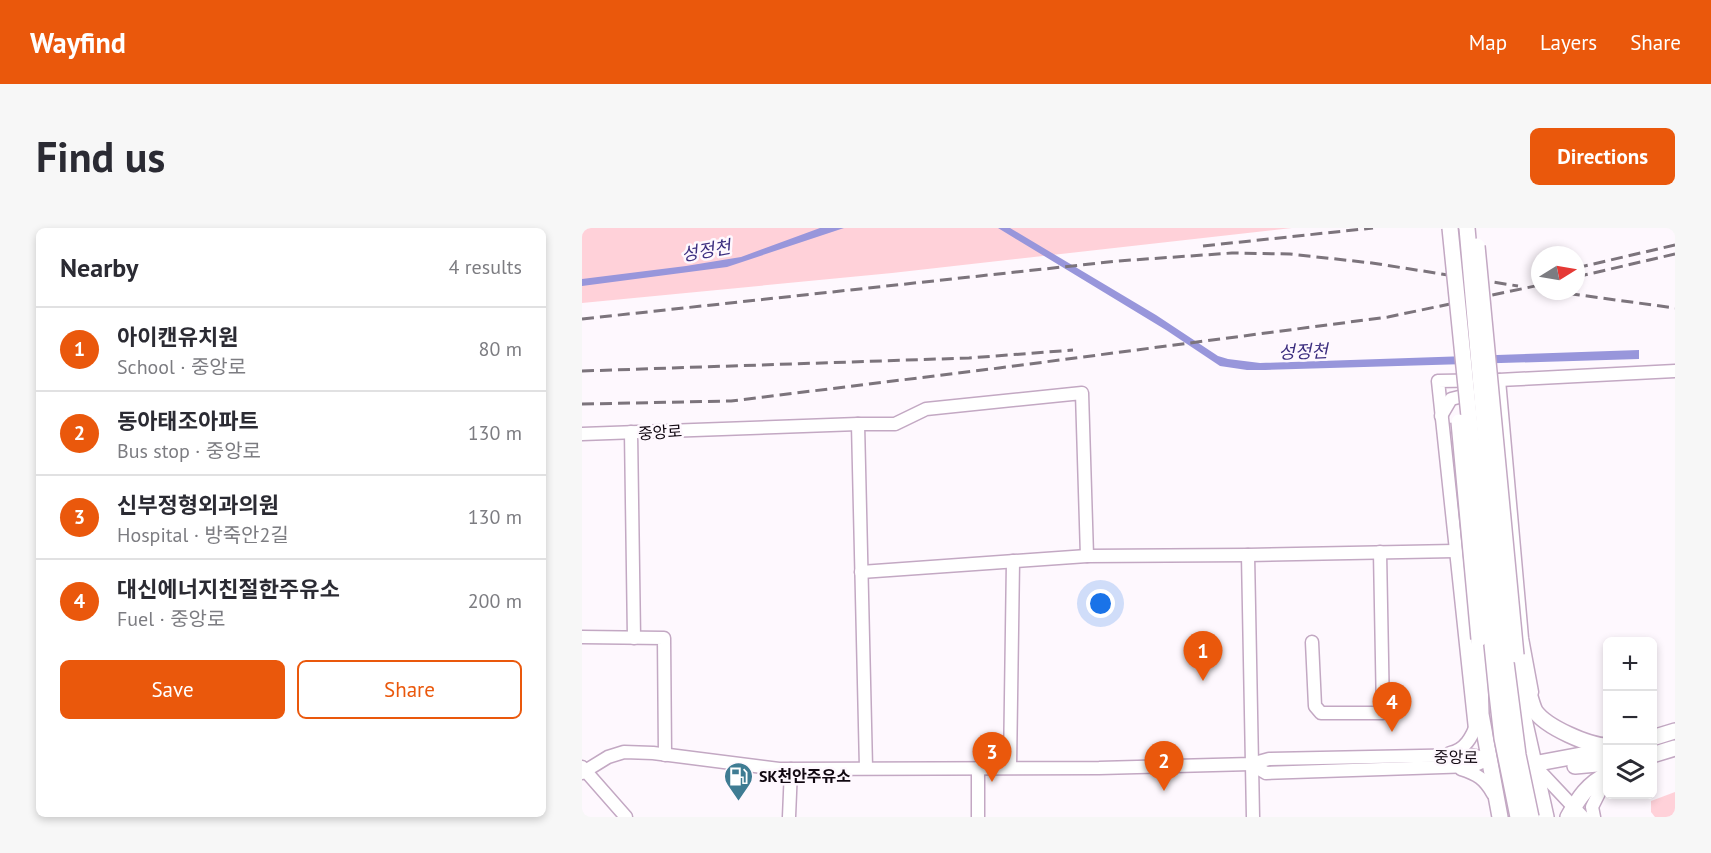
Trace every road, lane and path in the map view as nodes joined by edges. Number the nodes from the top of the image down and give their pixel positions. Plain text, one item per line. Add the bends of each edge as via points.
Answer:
1 (1441, 228) edge
2 (1450, 228) edge
3 (1467, 228) edge
4 (1474, 228) edge
5 (1675, 371) edge
6 (1499, 381) junction
7 (1473, 393) junction
8 (1502, 411) junction
9 (1442, 416) junction
10 (858, 424) junction
11 (631, 432) junction
12 (582, 434) edge
13 (1455, 551) junction
14 (1380, 552) junction
15 (1248, 555) junction
16 (1087, 556) junction
17 (1012, 561) junction
18 (861, 572) junction
19 (582, 637) edge
20 (634, 639) junction
21 (1312, 642) dead end
22 (1516, 655) junction
23 (1535, 711) junction
24 (1481, 714) junction
25 (1475, 729) junction
26 (1675, 731) edge
27 (1657, 737) edge
28 (1603, 747) edge
29 (1675, 748) edge
30 (1603, 749) edge
31 (1657, 754) edge
32 (665, 755) junction
33 (1433, 756) junction
34 (1490, 759) junction
35 (1603, 763) edge
36 (1251, 764) junction
37 (1533, 764) junction
38 (1010, 767) junction
39 (1455, 767) junction
40 (866, 768) junction
41 (978, 768) junction
42 (791, 769) junction
43 (583, 770) edge
44 (1603, 777) edge
45 (1603, 785) edge
46 (1495, 797) junction
47 (1574, 815) edge
48 (626, 817) edge
49 (789, 817) edge
50 (978, 817) edge
51 (1253, 817) edge
52 (1500, 817) edge
53 (1518, 817) edge
54 (1531, 817) edge
55 (1546, 817) edge
56 (1594, 817) edge

1 - 24 main road, bridge via 1479,639
2 - 53 main road, bridge via 1494,672
3 - 54 main road, bridge via 1504,647 1518,755
4 - 22 main road, bridge
5 - 6 street
6 - 7 street
6 - 8 street
6 - 9 street, 중앙로 via 1438,381
7 - 8 street via 1487,394
7 - 9 street via 1450,399
8 - 23 street via 1522,638
9 - 13 street, 중앙로
10 - 11 street, 중앙로
10 - 16 street, 중앙로 via 895,424 926,409 1082,393
10 - 18 street
11 - 12 street
11 - 20 street, 중앙로
13 - 14 street
13 - 25 street, 중앙로
14 - 15 street
14 - 21 street via 1383,713 1321,713 1315,706
15 - 16 street
15 - 36 street
16 - 17 street
17 - 18 street
17 - 38 street
18 - 40 street
19 - 20 street
20 - 32 street via 664,638
22 - 23 main road
22 - 37 main road
23 - 28 main road via 1561,731
24 - 25 street
24 - 34 main road
25 - 33 street via 1458,751
26 - 27 main road
29 - 31 main road
30 - 37 main road
32 - 42 street, 중앙로
32 - 43 street, 중앙로 via 624,752
33 - 34 street, 중앙로 via 1472,755
33 - 36 street, 중앙로 via 1269,759
34 - 37 main road
34 - 39 street, 중앙로 via 1473,766
34 - 46 main road
35 - 37 main road
36 - 38 street, 중앙로
36 - 39 street, 중앙로 via 1266,772
36 - 51 street
37 - 47 street
37 - 55 main road
38 - 41 street, 중앙로
39 - 46 street via 1476,773
40 - 41 street, 중앙로
40 - 42 street, 중앙로
41 - 50 street
42 - 49 street
43 - 48 street
44 - 47 main road via 1584,792
45 - 56 street via 1592,807
46 - 52 main road

